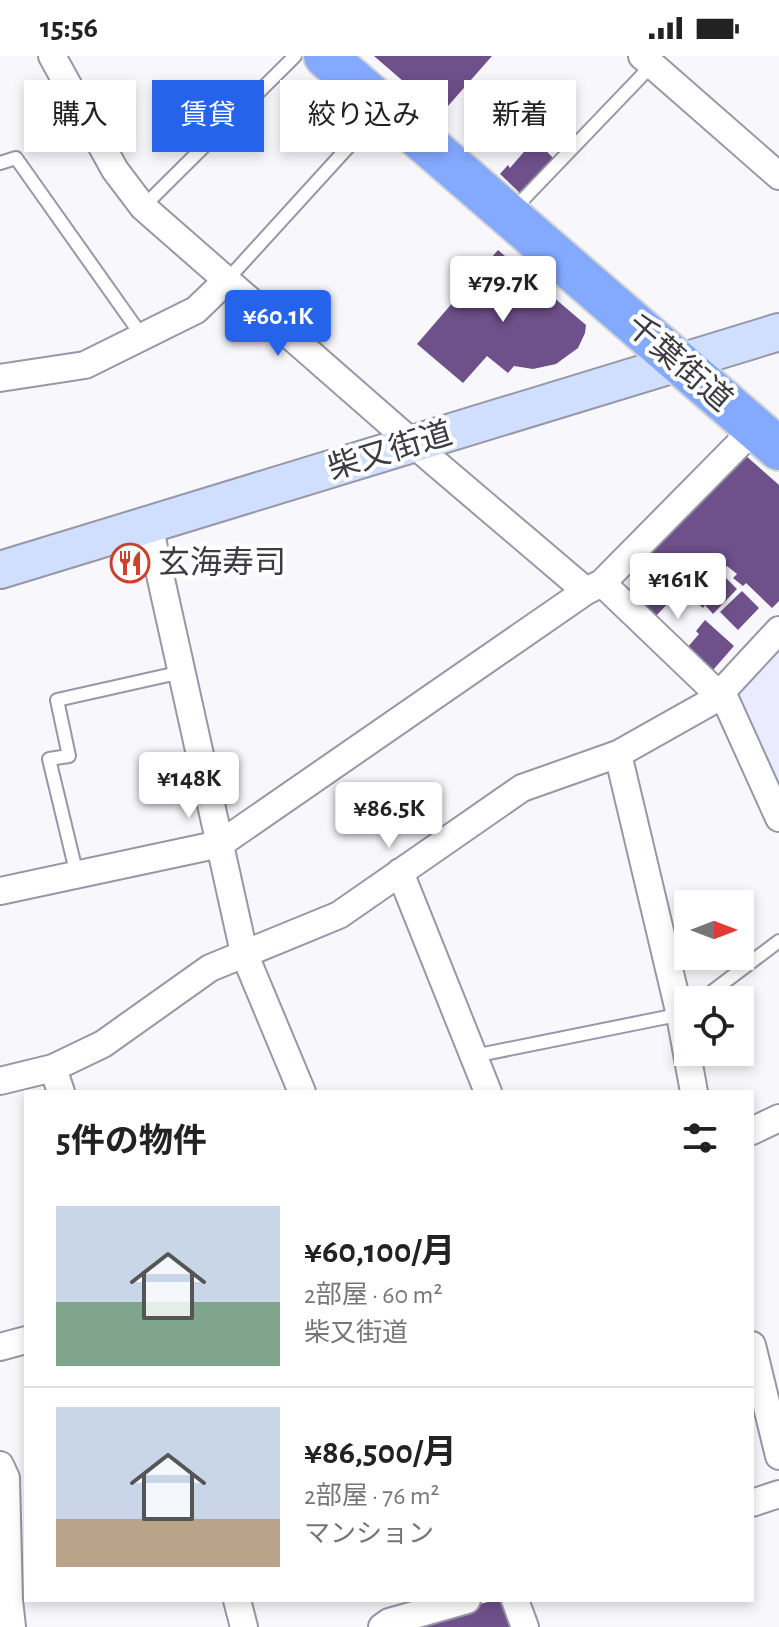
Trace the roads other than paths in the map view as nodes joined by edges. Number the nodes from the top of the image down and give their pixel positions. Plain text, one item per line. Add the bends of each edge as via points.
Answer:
1 (52, 56) edge
2 (295, 56) edge
3 (325, 56) edge
4 (651, 59) edge
5 (352, 80) edge
6 (343, 152) edge
7 (433, 152) edge
8 (0, 163) edge
9 (779, 176) edge
10 (143, 207) junction
11 (508, 217) junction
12 (227, 280) junction
13 (779, 332) edge
14 (142, 336) junction
15 (680, 363) junction
16 (0, 378) edge
17 (769, 431) edge
18 (413, 444) junction
19 (149, 525) junction
20 (0, 570) edge
21 (594, 587) junction
22 (779, 630) edge
23 (182, 672) junction
24 (720, 694) junction
25 (618, 754) junction
26 (779, 818) edge
27 (220, 844) junction
28 (400, 872) junction
29 (77, 875) junction
30 (0, 891) edge
31 (779, 941) edge
32 (244, 953) junction
33 (684, 986) edge
34 (719, 986) edge
35 (674, 1012) edge
36 (474, 1056) junction
37 (693, 1066) edge
38 (57, 1080) edge
39 (0, 1081) edge
40 (301, 1090) edge
41 (487, 1090) edge
42 (694, 1090) edge
43 (779, 1118) edge
44 (754, 1130) edge
45 (24, 1341) edge
46 (0, 1347) edge
47 (754, 1353) edge
48 (779, 1456) edge
49 (0, 1465) edge
50 (779, 1494) edge
51 (754, 1502) edge
52 (3, 1506) edge
53 (238, 1602) edge
54 (460, 1602) edge
55 (516, 1602) edge
56 (12, 1627) edge
57 (244, 1627) edge
58 (382, 1627) edge
59 (525, 1627) edge

1 - 10 street via 115,170
2 - 10 lane
3 - 5 highway, 千葉街道
4 - 9 street
4 - 11 lane
6 - 12 lane
7 - 11 highway, 千葉街道
8 - 14 lane via 16,158
10 - 12 street
11 - 15 highway, 千葉街道
12 - 14 street via 196,310
12 - 18 street
13 - 15 main road, 柴又街道
14 - 16 street via 85,365
15 - 17 highway, 千葉街道
15 - 18 main road, 柴又街道
17 - 21 street
18 - 19 main road, 柴又街道
18 - 21 street
19 - 20 main road, 柴又街道
19 - 23 street
21 - 24 street
21 - 27 street
22 - 24 street
23 - 27 street
23 - 29 lane via 57,700 69,756 49,759
24 - 25 street
24 - 26 street
25 - 28 street via 522,788
25 - 33 street
27 - 29 street
27 - 32 street
28 - 32 street via 339,915
28 - 36 street
29 - 30 street
31 - 34 lane
32 - 38 street via 210,968
32 - 40 street
35 - 36 lane
36 - 41 street
37 - 42 street
38 - 39 street
43 - 44 street
45 - 46 street
47 - 48 street
49 - 52 street via 6,1478
50 - 51 street
52 - 56 street
53 - 57 street
54 - 58 street
55 - 59 street

